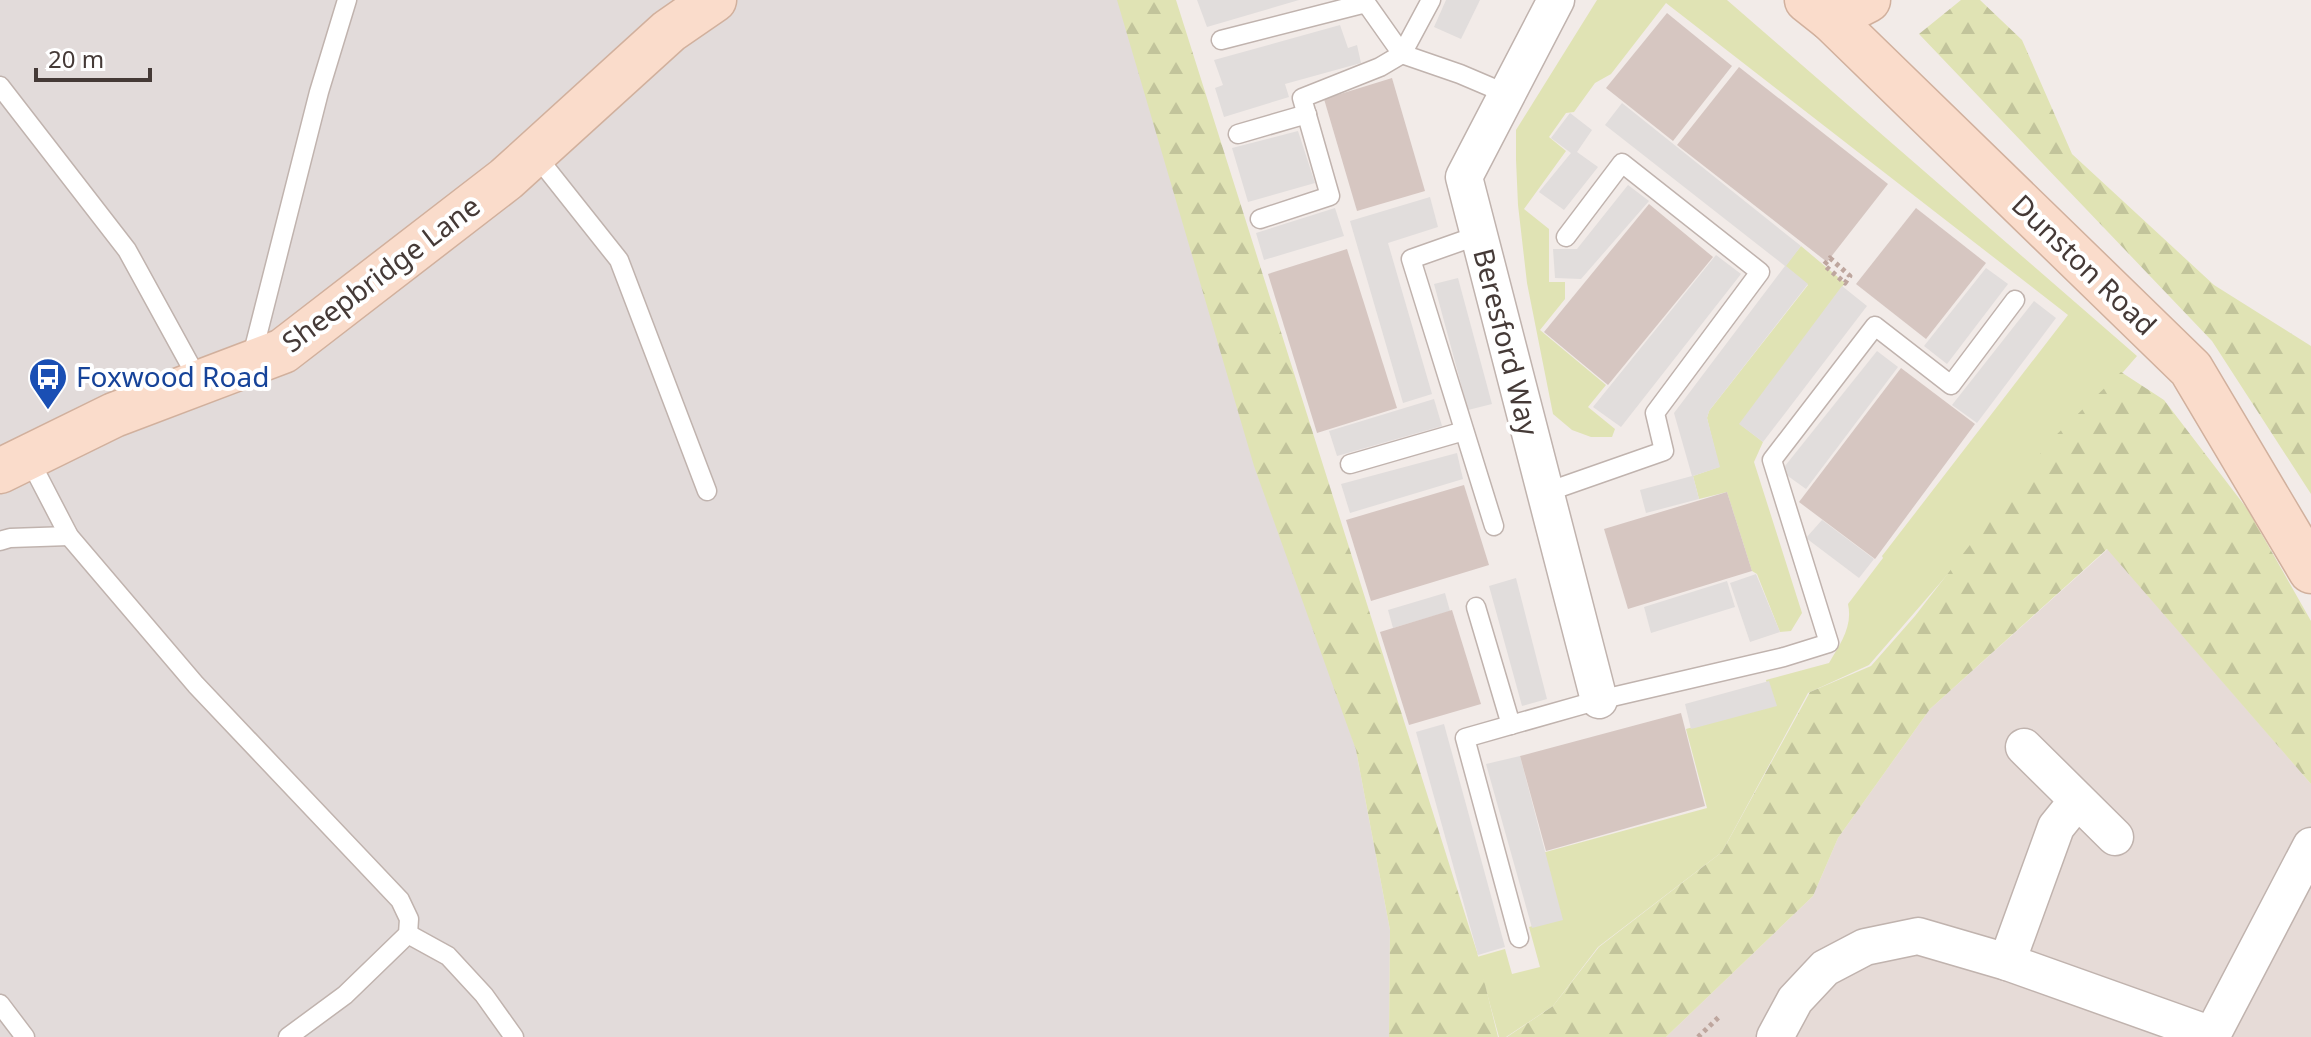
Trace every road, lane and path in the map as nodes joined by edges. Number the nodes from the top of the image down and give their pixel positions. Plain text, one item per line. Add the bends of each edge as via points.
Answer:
1 (347, 0) edge
2 (714, 0) edge
3 (1431, 0) edge
4 (1556, 0) edge
5 (1364, 2) edge
6 (1835, 6) edge
7 (1221, 40) dead end
8 (1402, 54) junction
9 (0, 86) edge
10 (1507, 94) junction
11 (1307, 114) junction
12 (1238, 134) dead end
13 (534, 153) junction
14 (1260, 219) dead end
15 (1479, 235) junction
16 (1566, 237) dead end
17 (1850, 276) joint
18 (2015, 300) dead end
19 (250, 364) junction
20 (200, 383) junction
21 (1464, 431) junction
22 (14, 464) edge
23 (1350, 464) dead end
24 (707, 491) dead end
25 (1544, 493) junction
26 (1494, 526) dead end
27 (69, 536) junction
28 (0, 541) edge
29 (2311, 571) edge
30 (1476, 607) dead end
31 (1599, 700) junction
32 (1511, 725) junction
33 (2024, 747) dead end
34 (2077, 801) junction
35 (2115, 837) dead end
36 (2311, 846) edge
37 (408, 934) junction
38 (1519, 938) dead end
39 (2007, 962) junction
40 (0, 1004) edge
41 (1720, 1016) dead end
42 (2212, 1036) edge
43 (25, 1037) edge
44 (288, 1037) edge
45 (514, 1037) edge
46 (1698, 1037) edge
47 (1775, 1037) edge

1 - 19 lane
2 - 13 street, Sheepbridge Lane via 669,31
3 - 8 lane
4 - 10 street, Beresford Way
5 - 7 lane
5 - 8 lane
6 - 29 street, Dunston Road via 2191,369
8 - 10 lane
8 - 11 lane via 1302,98
9 - 20 lane via 127,250
10 - 15 street, Beresford Way via 1464,177
11 - 12 lane
11 - 14 lane via 1330,196
13 - 19 street, Sheepbridge Lane via 283,351
13 - 24 lane via 619,260
15 - 21 lane via 1411,259
15 - 25 street, Beresford Way
16 - 25 lane via 1622,163 1760,272 1655,413 1664,451
17 - 17 path via 1830,258 1824,265 1845,283
18 - 31 lane via 1951,385 1875,326 1772,460 1829,643
19 - 20 street, Sheepbridge Lane
20 - 22 street, Sheepbridge Lane via 114,415
21 - 23 lane
21 - 26 lane
22 - 27 lane
25 - 31 street, Beresford Way
27 - 28 lane
27 - 37 lane via 196,685 400,900 409,919
30 - 32 lane
31 - 32 lane
32 - 38 lane via 1465,738
33 - 34 street
34 - 35 street
34 - 39 street via 2056,827
36 - 42 street
37 - 44 lane via 345,995
37 - 45 lane via 448,956
39 - 42 street
39 - 47 street via 1918,936 1865,947 1825,968 1795,1000
40 - 43 lane
41 - 46 path

